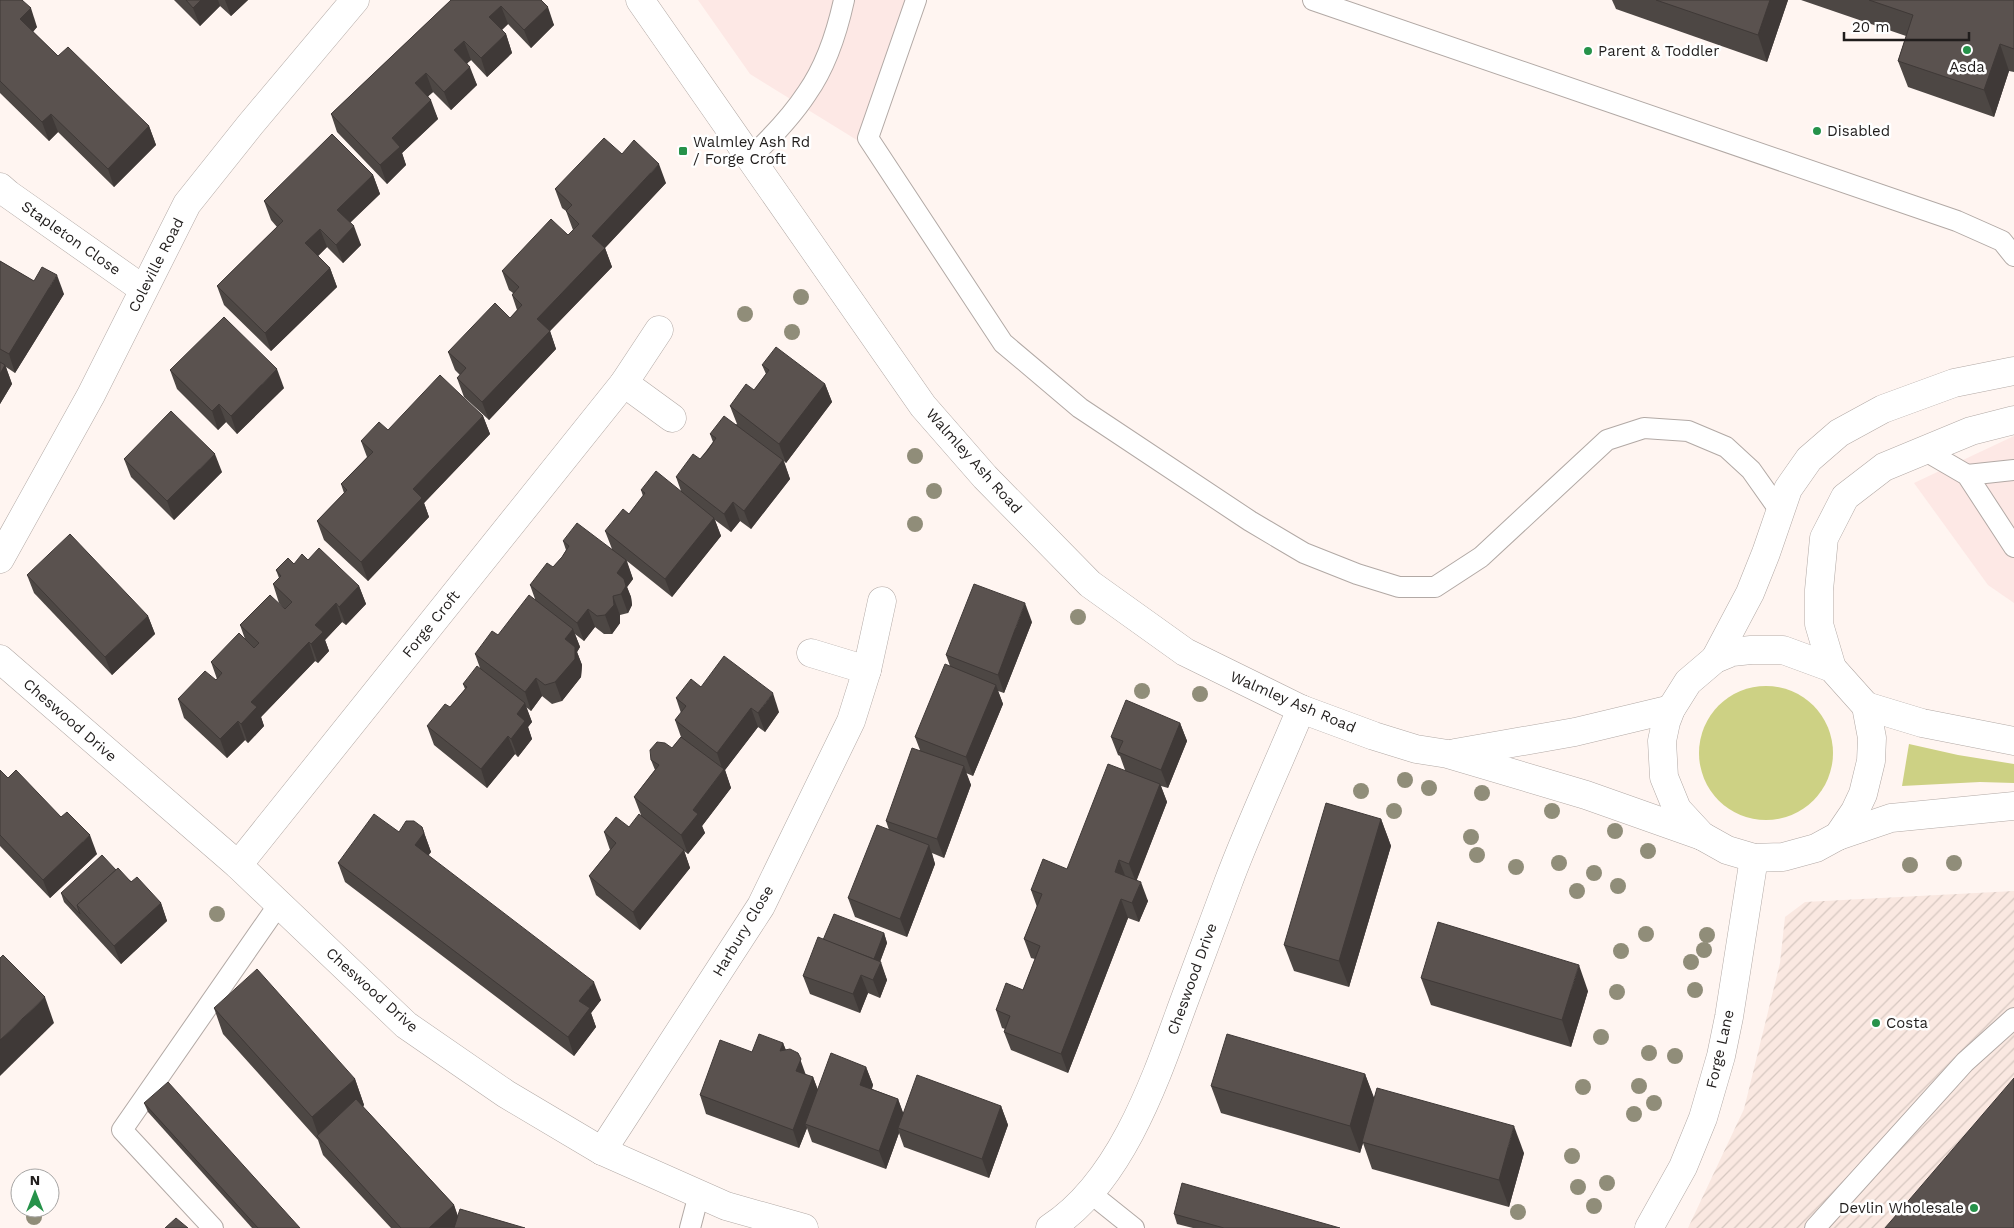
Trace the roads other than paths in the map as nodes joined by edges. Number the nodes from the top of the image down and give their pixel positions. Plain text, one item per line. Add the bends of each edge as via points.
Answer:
1 (640, 0) edge
2 (844, 0) edge
3 (916, 0) edge
4 (1313, 0) edge
5 (351, 1) edge
6 (751, 157) junction
7 (0, 187) edge
8 (2014, 256) edge
9 (143, 289) junction
10 (660, 330) dead end
11 (2014, 371) edge
12 (624, 383) junction
13 (672, 418) dead end
14 (2014, 420) edge
15 (1924, 450) junction
16 (2014, 470) edge
17 (1967, 475) junction
18 (1780, 511) junction
19 (2006, 525) edge
20 (2014, 547) edge
21 (0, 560) edge
22 (882, 601) dead end
23 (811, 653) dead end
24 (0, 659) edge
25 (1715, 659) junction
26 (1832, 668) junction
27 (867, 670) junction
28 (1866, 706) junction
29 (1301, 709) junction
30 (1671, 709) junction
31 (2014, 742) edge
32 (1448, 754) junction
33 (2014, 806) edge
34 (1702, 836) junction
35 (1838, 836) junction
36 (1754, 858) junction
37 (238, 865) junction
38 (279, 904) junction
39 (2014, 1018) edge
40 (602, 1150) junction
41 (1089, 1192) junction
42 (699, 1194) junction
43 (213, 1228) edge
44 (690, 1228) edge
45 (804, 1228) edge
46 (1050, 1228) edge
47 (1134, 1228) edge
48 (1649, 1228) edge
49 (1815, 1228) edge

1 - 6 street, Walmley Ash Road
2 - 6 lane via 828,53 808,93
3 - 18 lane via 868,138 1003,343 1080,408 1250,521 1296,548 1358,574 1398,587 1435,587 1481,557 1607,440 1644,428 1688,431 1726,447 1751,470
4 - 8 lane via 1957,221 2002,241
5 - 9 street, Coleville Road via 186,204
6 - 29 street, Walmley Ash Road via 924,406 985,477 1090,584 1184,652
7 - 9 street, Stapleton Close
9 - 21 street, Coleville Road via 91,395
10 - 12 street, Forge Croft
11 - 18 street via 1954,383 1883,409 1839,433 1809,459 1788,489
12 - 13 street
12 - 37 street, Forge Croft
14 - 15 street via 1971,431
15 - 17 lane
15 - 26 street via 1884,468 1845,497 1824,538 1819,624
16 - 17 lane
17 - 19 lane
18 - 25 street via 1750,592
19 - 20 lane
22 - 27 street, Harbury Close
23 - 27 street
24 - 37 street, Cheswood Drive
25 - 26 street via 1732,652 1783,650
25 - 30 street via 1688,682
26 - 28 street
27 - 40 street, Harbury Close via 851,721 761,906
28 - 31 street via 1922,723
28 - 35 street via 1872,738 1871,761 1863,794
29 - 32 street, Walmley Ash Road via 1416,749
29 - 41 street, Cheswood Drive via 1240,852 1160,1067 1131,1129 1106,1172
30 - 32 street, Walmley Ash Road via 1575,732
30 - 34 street via 1662,740 1664,777 1677,809
32 - 34 street, Walmley Ash Road
33 - 35 street via 1891,818
34 - 36 street via 1726,850
35 - 36 street via 1816,848 1783,857
36 - 48 street, Forge Lane via 1729,1017 1703,1118 1683,1166
37 - 38 street, Cheswood Drive
38 - 40 street, Cheswood Drive via 406,1025 506,1094
38 - 43 lane via 122,1130
39 - 49 lane via 1965,1062
40 - 42 street, Cheswood Drive
41 - 46 street, Cheswood Drive via 1066,1217
41 - 47 lane
42 - 44 lane
42 - 45 street, Cheswood Drive via 726,1206

